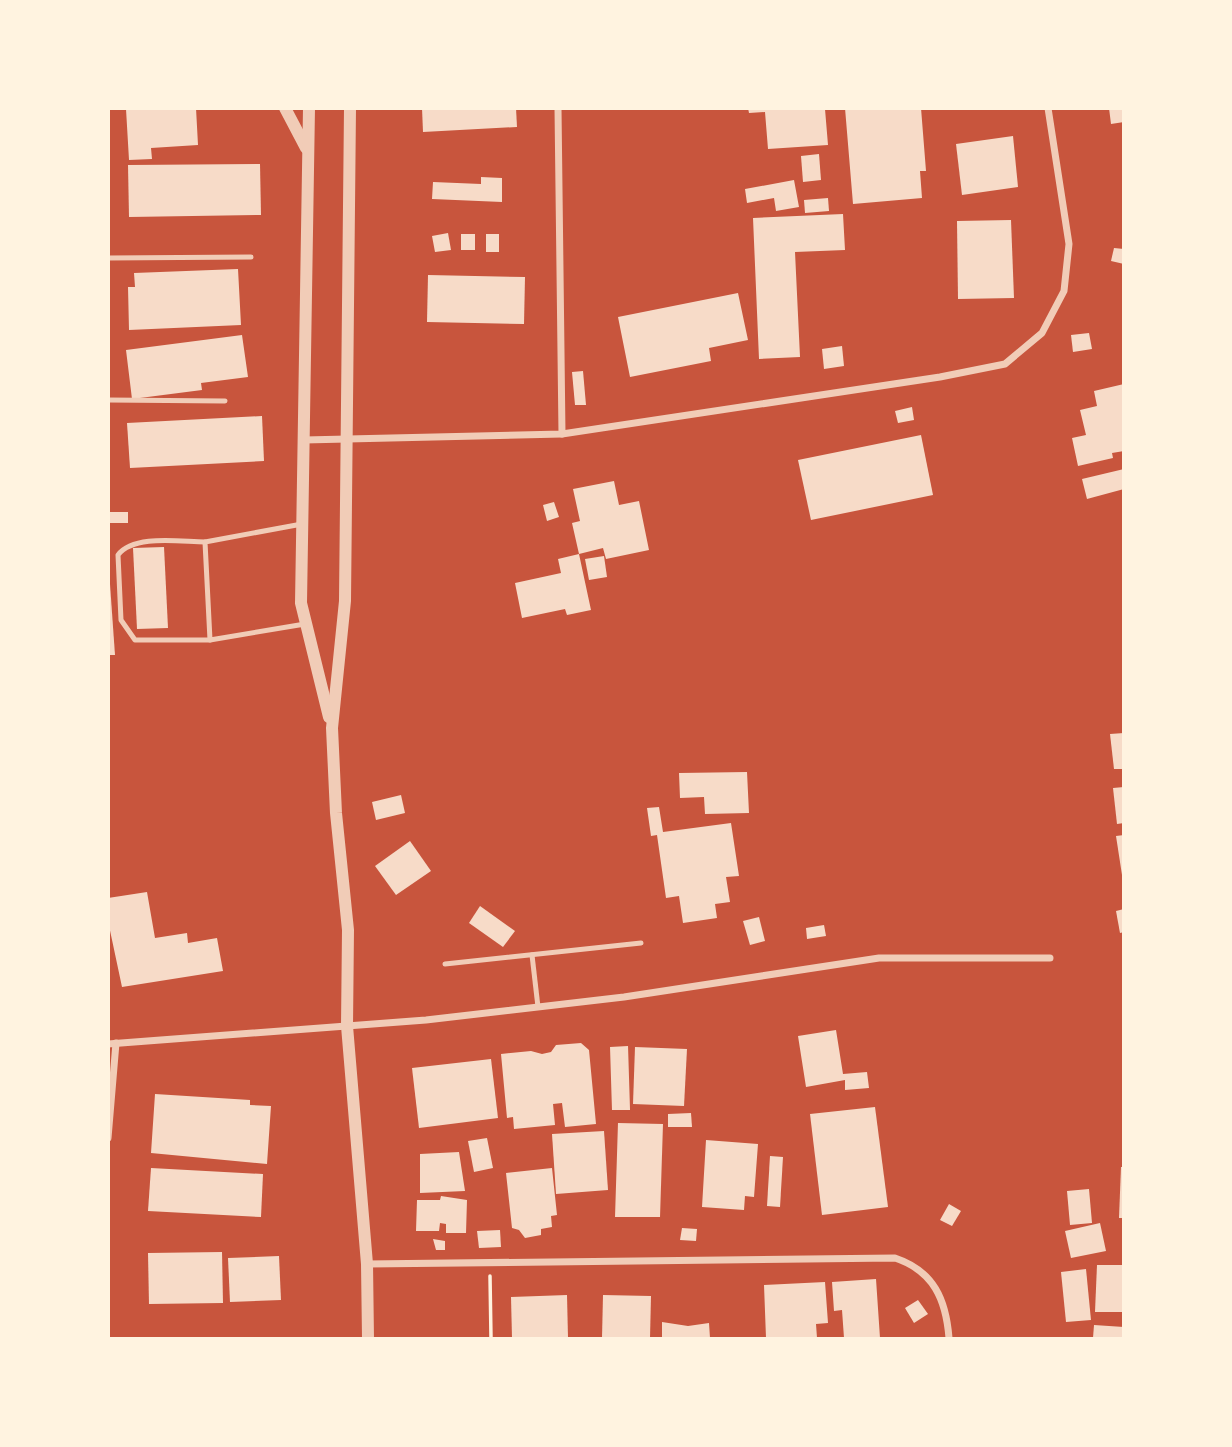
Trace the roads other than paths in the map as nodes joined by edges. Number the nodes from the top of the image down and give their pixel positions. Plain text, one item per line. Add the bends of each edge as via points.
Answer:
1 (285, 108) edge
2 (309, 108) edge
3 (350, 108) edge
4 (558, 108) edge
5 (1048, 108) edge
6 (308, 152) junction
7 (251, 257) dead end
8 (108, 258) edge
9 (108, 400) edge
10 (225, 401) dead end
11 (562, 434) junction
12 (347, 438) junction
13 (304, 440) junction
14 (303, 524) junction
15 (205, 542) junction
16 (305, 625) junction
17 (210, 640) junction
18 (332, 728) junction
19 (641, 943) dead end
20 (532, 955) junction
21 (1050, 958) dead end
22 (445, 964) dead end
23 (538, 1007) junction
24 (347, 1026) junction
25 (112, 1043) edge
26 (108, 1138) edge
27 (367, 1264) junction
28 (368, 1339) edge
29 (949, 1339) edge

1 - 6 street
2 - 6 street
3 - 12 street
4 - 11 street
5 - 11 street via 1069,244 1064,291 1042,333 1005,363 940,377
6 - 13 street
7 - 8 lane
9 - 10 lane
11 - 12 street
12 - 13 street
12 - 18 street via 345,601
13 - 14 street
14 - 15 lane
14 - 16 street via 301,603
15 - 17 lane
15 - 17 lane via 124,546 118,555 121,621 135,640
16 - 17 lane
16 - 18 street
18 - 24 street via 335,813 348,930
19 - 20 lane
20 - 22 lane
20 - 23 lane
21 - 23 street via 879,958
23 - 24 street
24 - 25 street
24 - 27 street
25 - 26 street
27 - 28 street
27 - 29 street via 895,1258 916,1265 930,1279 940,1297

